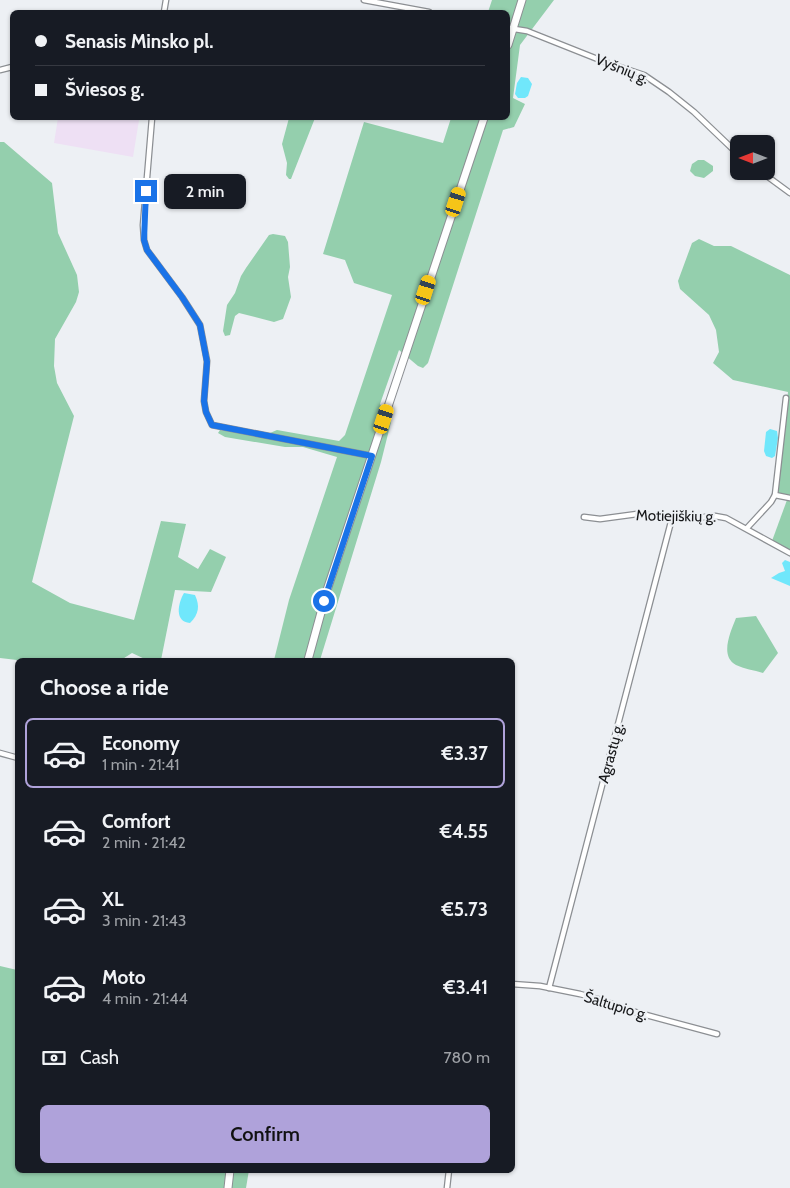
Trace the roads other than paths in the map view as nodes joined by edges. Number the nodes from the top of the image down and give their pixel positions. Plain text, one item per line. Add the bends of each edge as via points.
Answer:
1 (364, 0) edge
2 (522, 0) edge
3 (418, 10) edge
4 (510, 28) edge
5 (152, 120) edge
6 (483, 120) edge
7 (730, 146) edge
8 (772, 180) edge
9 (790, 193) edge
10 (786, 398) dead end
11 (372, 456) junction
12 (775, 495) junction
13 (790, 498) edge
14 (584, 517) dead end
15 (672, 518) junction
16 (747, 528) junction
17 (790, 553) edge
18 (309, 658) edge
19 (0, 753) edge
20 (15, 757) edge
21 (515, 984) edge
22 (550, 988) junction
23 (718, 1034) dead end
24 (230, 1173) edge
25 (448, 1173) edge
26 (228, 1188) edge
27 (446, 1188) edge

1 - 3 street
2 - 4 main road
4 - 7 street, Vyšnių g. via 527,31 644,75 694,112
5 - 11 street via 144,240 147,250 200,325 207,362 204,401 212,425
6 - 11 main road
8 - 9 street
10 - 12 street
11 - 18 main road
12 - 13 street
12 - 16 street
14 - 15 street, Motiejiškių g. via 600,519 636,514
15 - 16 street, Motiejiškių g. via 726,518
15 - 22 street, Agrastų g.
16 - 17 street, Motiejiškių g.
19 - 20 street
21 - 22 street, Šaltupio g.
22 - 23 street, Šaltupio g. via 598,998 635,1012
24 - 26 main road
25 - 27 street

